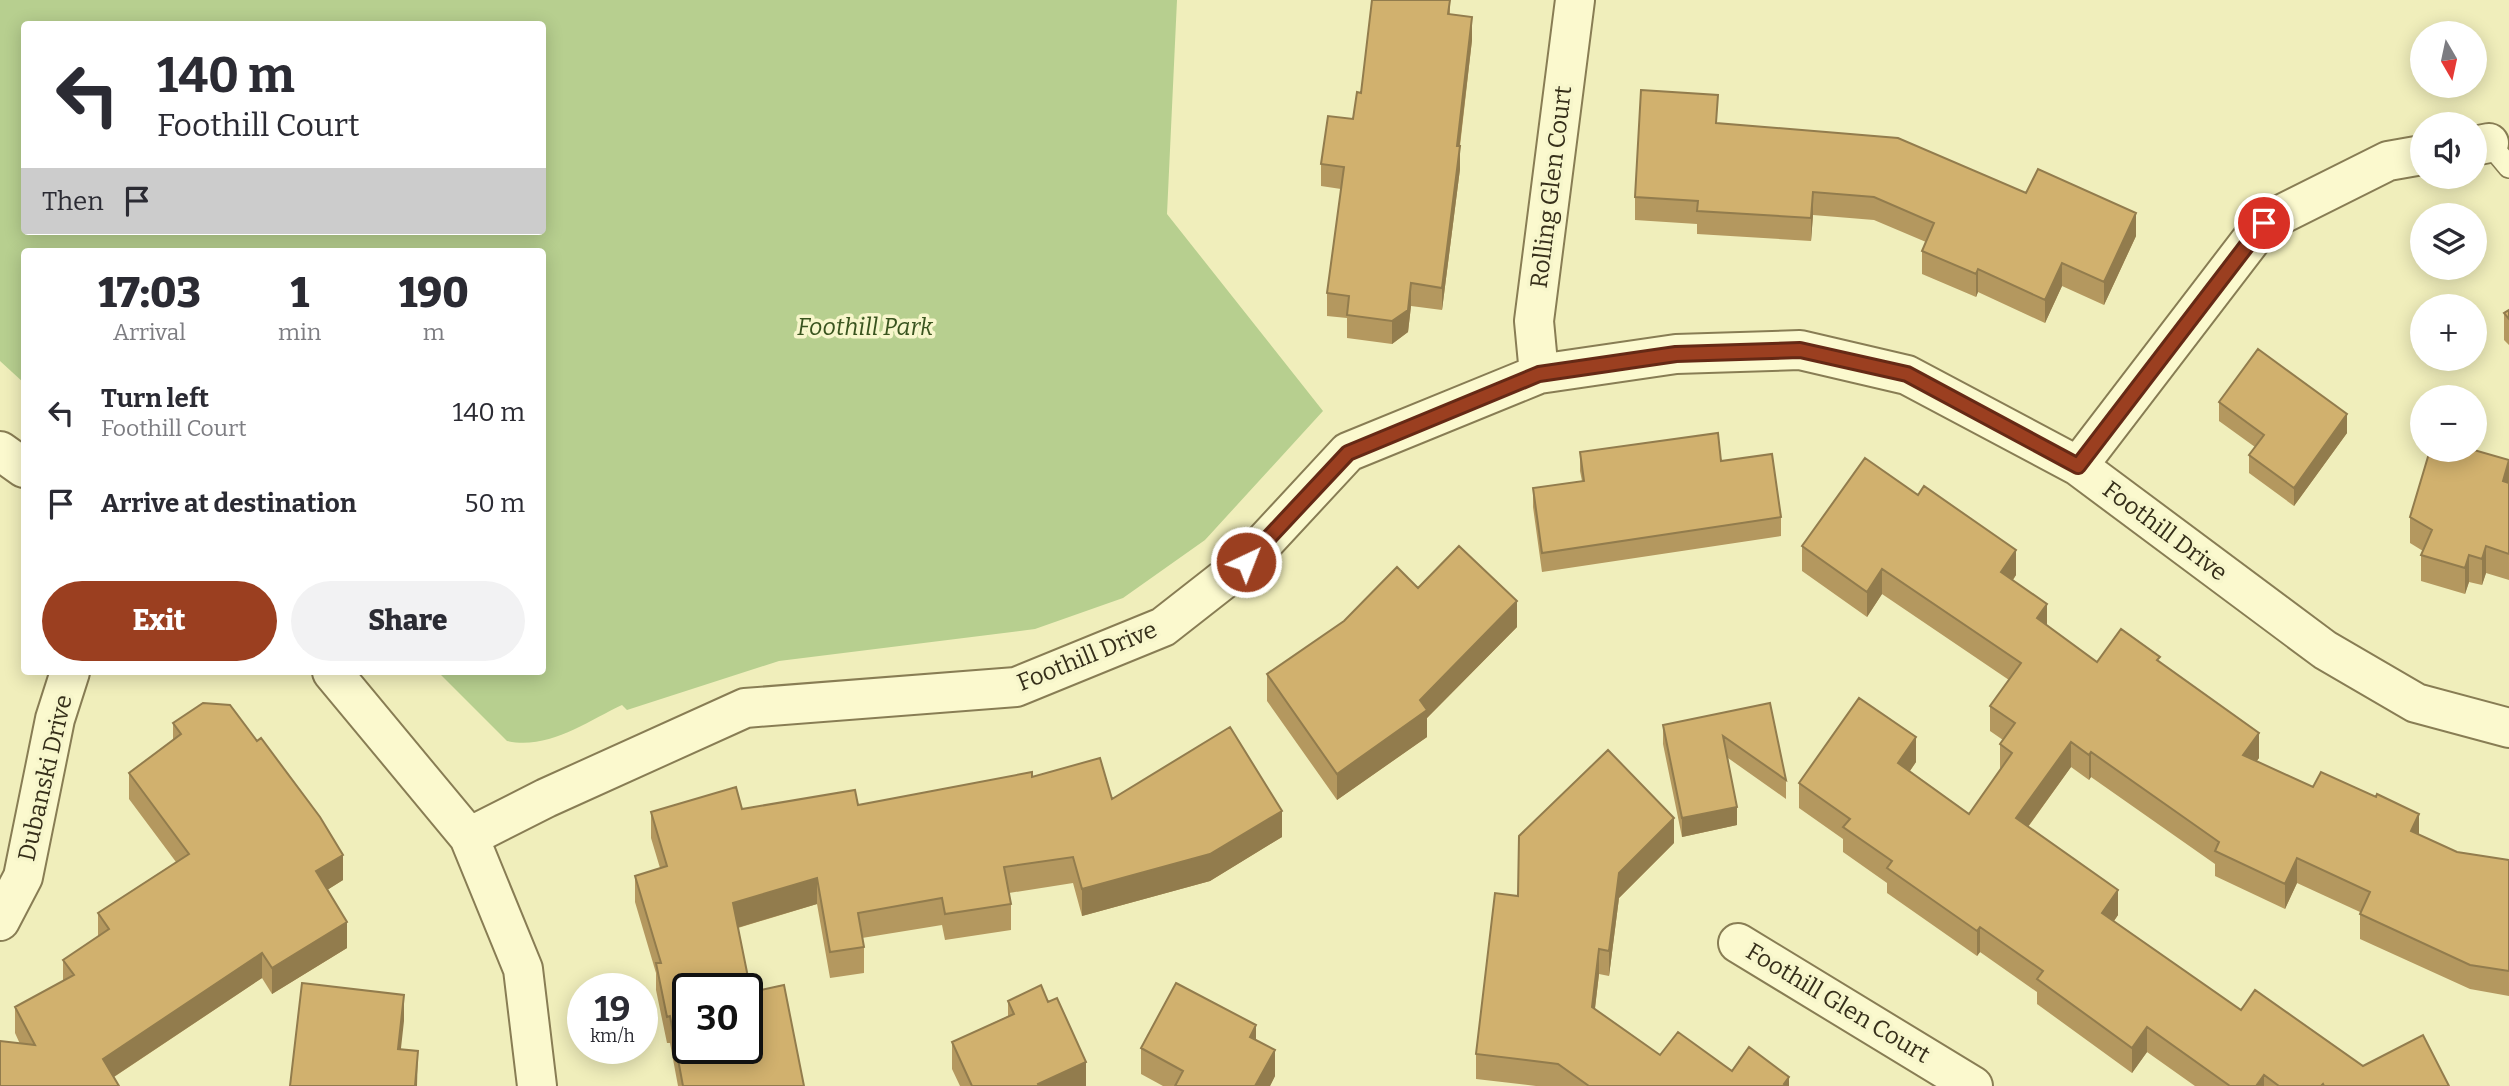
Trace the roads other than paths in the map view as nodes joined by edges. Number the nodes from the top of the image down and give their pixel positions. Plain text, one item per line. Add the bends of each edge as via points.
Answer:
1 (1575, 0) edge
2 (2410, 157) edge
3 (1539, 374) junction
4 (0, 451) edge
5 (21, 466) edge
6 (2078, 466) junction
7 (69, 675) edge
8 (334, 675) edge
9 (2509, 728) edge
10 (470, 837) junction
11 (0, 921) edge
12 (1738, 943) dead end
13 (537, 1086) edge
14 (1973, 1086) edge

1 - 3 street, Rolling Glen Court via 1534,321
2 - 6 street via 2388,161 2264,223
3 - 6 street, Foothill Drive via 1676,354 1800,350 1907,374
3 - 10 street, Foothill Drive via 1348,453 1246,562 1163,627 1016,687 745,708
4 - 5 street
6 - 9 street, Foothill Drive via 2325,650 2416,704
7 - 11 street, Dubanski Drive via 55,719 23,877
8 - 10 street
10 - 13 street via 523,969
12 - 14 street, Foothill Glen Court

